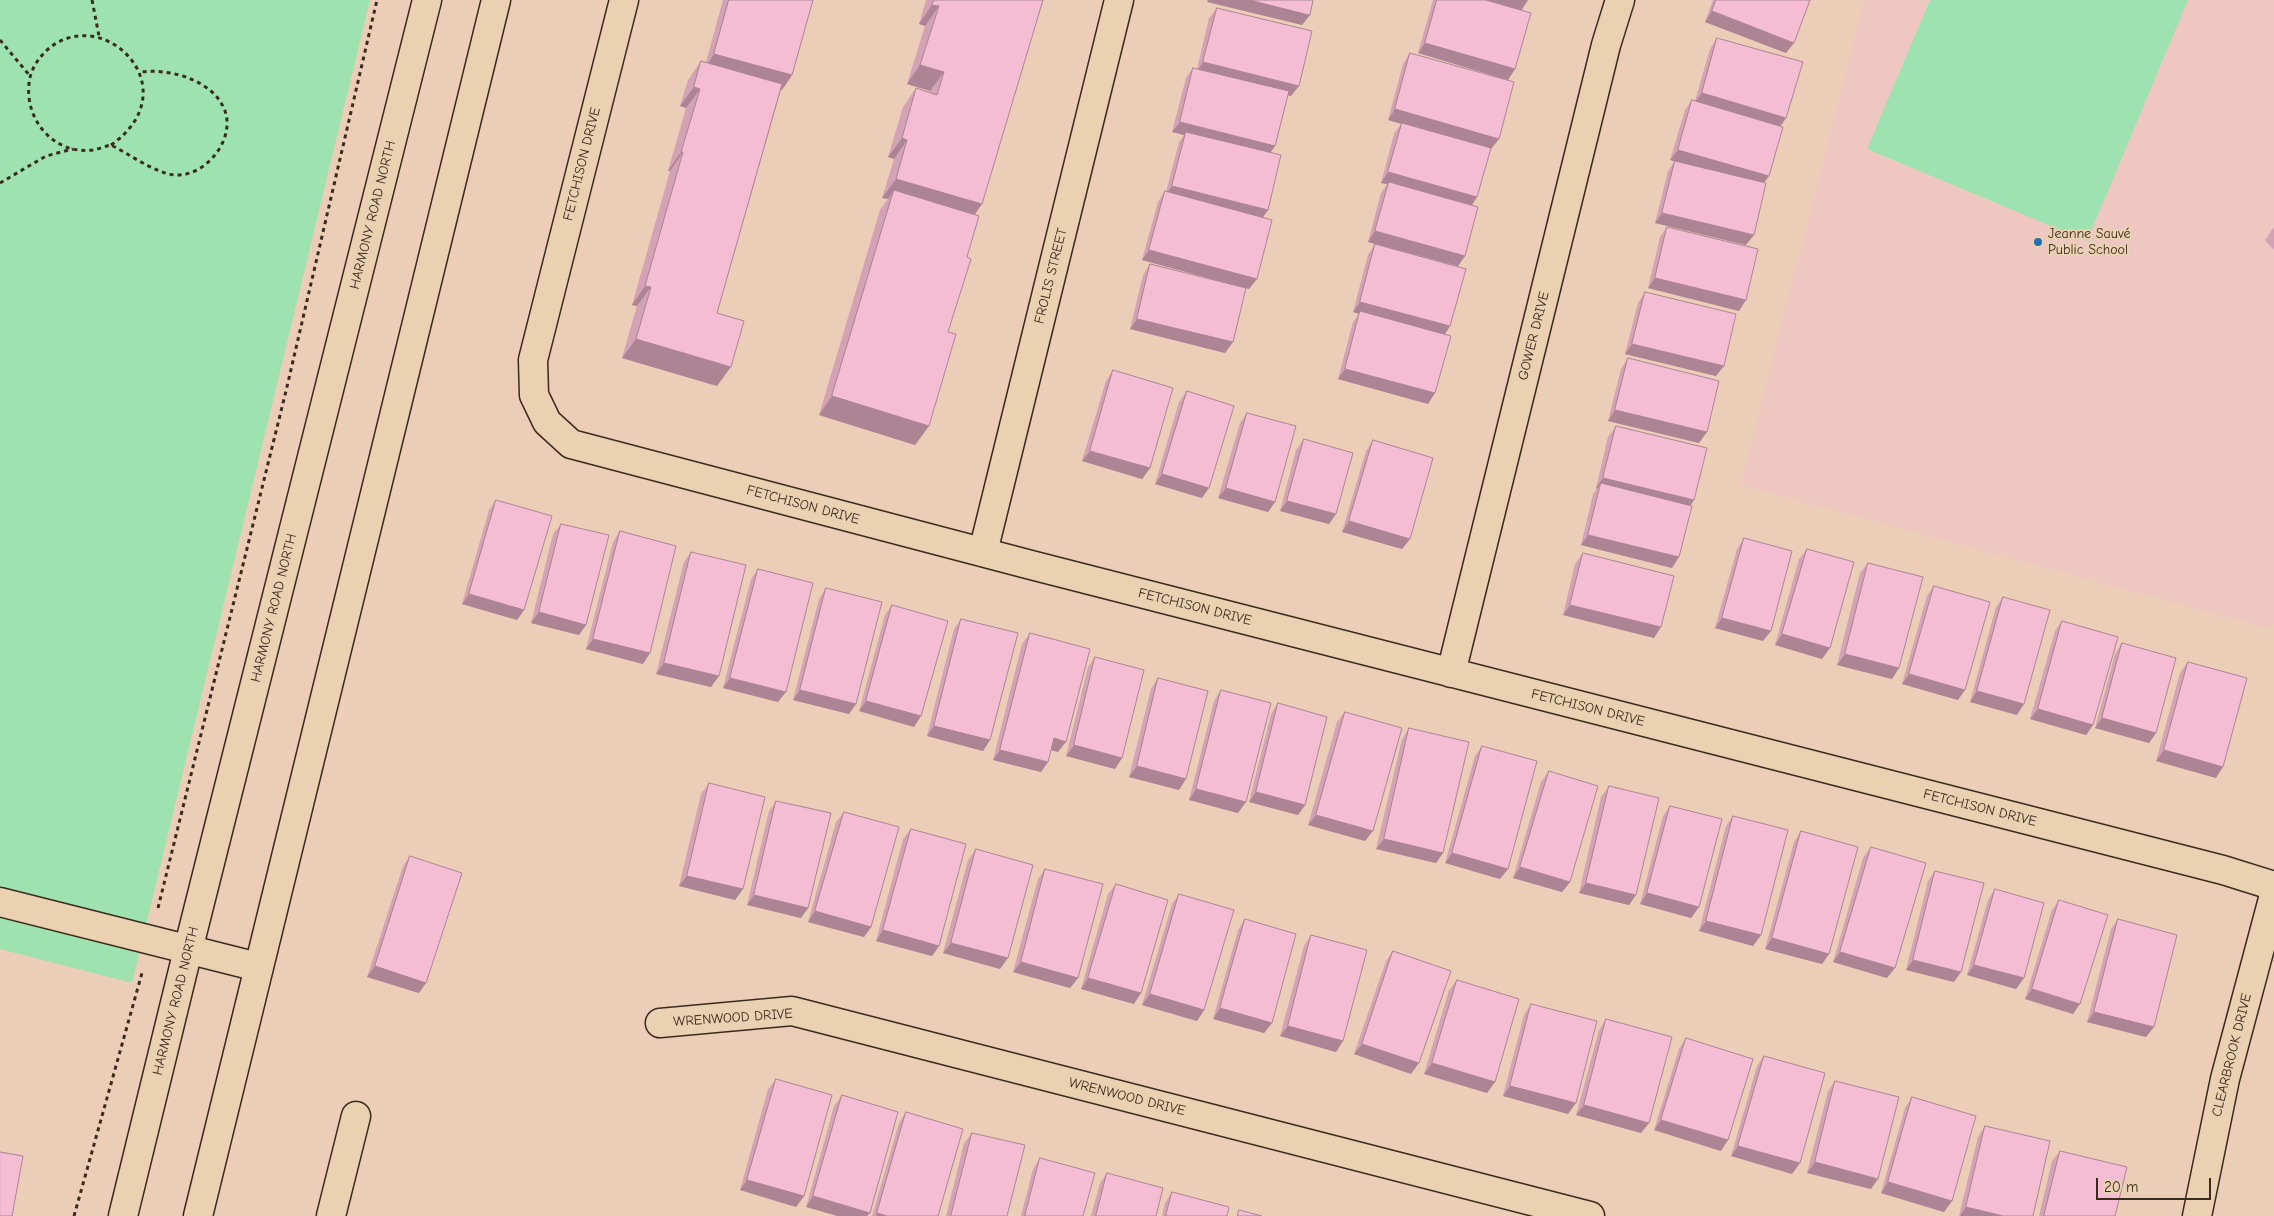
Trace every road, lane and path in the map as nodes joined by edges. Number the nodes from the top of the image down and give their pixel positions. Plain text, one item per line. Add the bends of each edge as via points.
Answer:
1 (92, 0) edge
2 (377, 0) edge
3 (428, 0) edge
4 (496, 0) edge
5 (624, 0) edge
6 (1119, 0) edge
7 (1620, 0) edge
8 (99, 36) junction
9 (0, 40) edge
10 (140, 72) junction
11 (30, 76) junction
12 (111, 144) junction
13 (74, 149) junction
14 (0, 183) edge
15 (983, 552) junction
16 (1451, 672) junction
17 (2274, 886) edge
18 (2274, 895) edge
19 (0, 902) edge
20 (149, 941) junction
21 (188, 950) junction
22 (258, 967) junction
23 (660, 1023) dead end
24 (356, 1116) dead end
25 (74, 1216) edge
26 (124, 1216) edge
27 (198, 1216) edge
28 (331, 1216) edge
29 (1590, 1216) edge
30 (2197, 1216) edge

1 - 8 path
2 - 20 path via 286,391
3 - 21 street, HARMONY ROAD NORTH
4 - 22 street
5 - 15 street, FETCHISON DRIVE via 533,360 534,395 547,422 571,444 597,452
6 - 15 street, FROLIS STREET
7 - 16 street, GOWER DRIVE via 1606,45
8 - 10 path via 123,48
8 - 11 path via 68,37 52,45 38,59
9 - 11 path
10 - 12 path via 143,100 138,118 127,134
10 - 12 path via 167,72 203,86 225,111 227,125 223,140 206,165 183,175 157,170
11 - 13 path via 31,114 41,130 56,142
12 - 13 path via 92,150
13 - 14 path via 46,156
15 - 16 street, FETCHISON DRIVE
16 - 17 street, FETCHISON DRIVE
18 - 30 street, CLEARBROOK DRIVE via 2225,1078
19 - 20 street
20 - 21 street
20 - 25 path
21 - 22 street
21 - 26 street, HARMONY ROAD NORTH
22 - 27 street
23 - 29 street, WRENWOOD DRIVE via 792,1011
24 - 28 street

